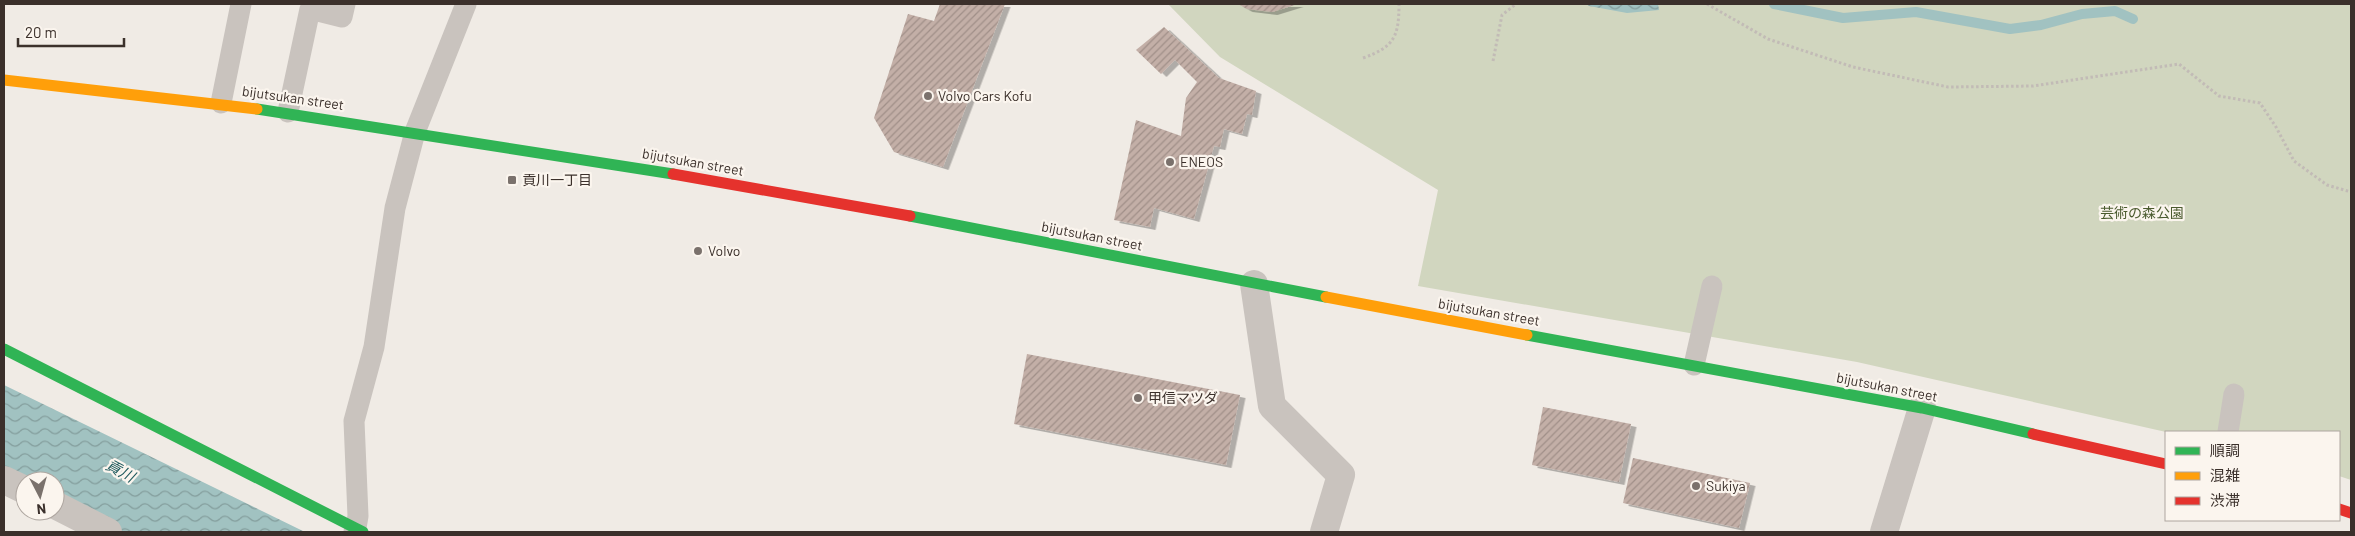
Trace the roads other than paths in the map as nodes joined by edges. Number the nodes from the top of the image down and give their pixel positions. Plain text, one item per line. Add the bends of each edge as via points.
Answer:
1 (241, 4) edge
2 (345, 4) edge
3 (466, 4) edge
4 (4, 80) edge
5 (221, 103) junction
6 (288, 112) junction
7 (415, 132) junction
8 (1254, 284) junction
9 (1712, 286) dead end
10 (4, 349) edge
11 (1694, 365) junction
12 (2234, 394) dead end
13 (1922, 408) junction
14 (2228, 431) edge
15 (2165, 464) edge
16 (65, 510) edge
17 (358, 531) edge
18 (108, 532) edge
19 (1324, 532) edge
20 (1884, 532) edge

1 - 5 lane
2 - 6 lane via 342,17 310,9
3 - 7 lane
4 - 5 main road, bijutsukan street
5 - 6 main road, bijutsukan street
6 - 7 main road, bijutsukan street
7 - 8 main road, bijutsukan street via 946,222
7 - 17 lane via 395,208 374,347 354,421
8 - 11 main road, bijutsukan street
8 - 19 street via 1272,406 1341,475
9 - 11 lane
10 - 17 main road
11 - 13 main road, bijutsukan street
12 - 14 lane
13 - 15 main road, bijutsukan street
13 - 20 street
16 - 18 street

